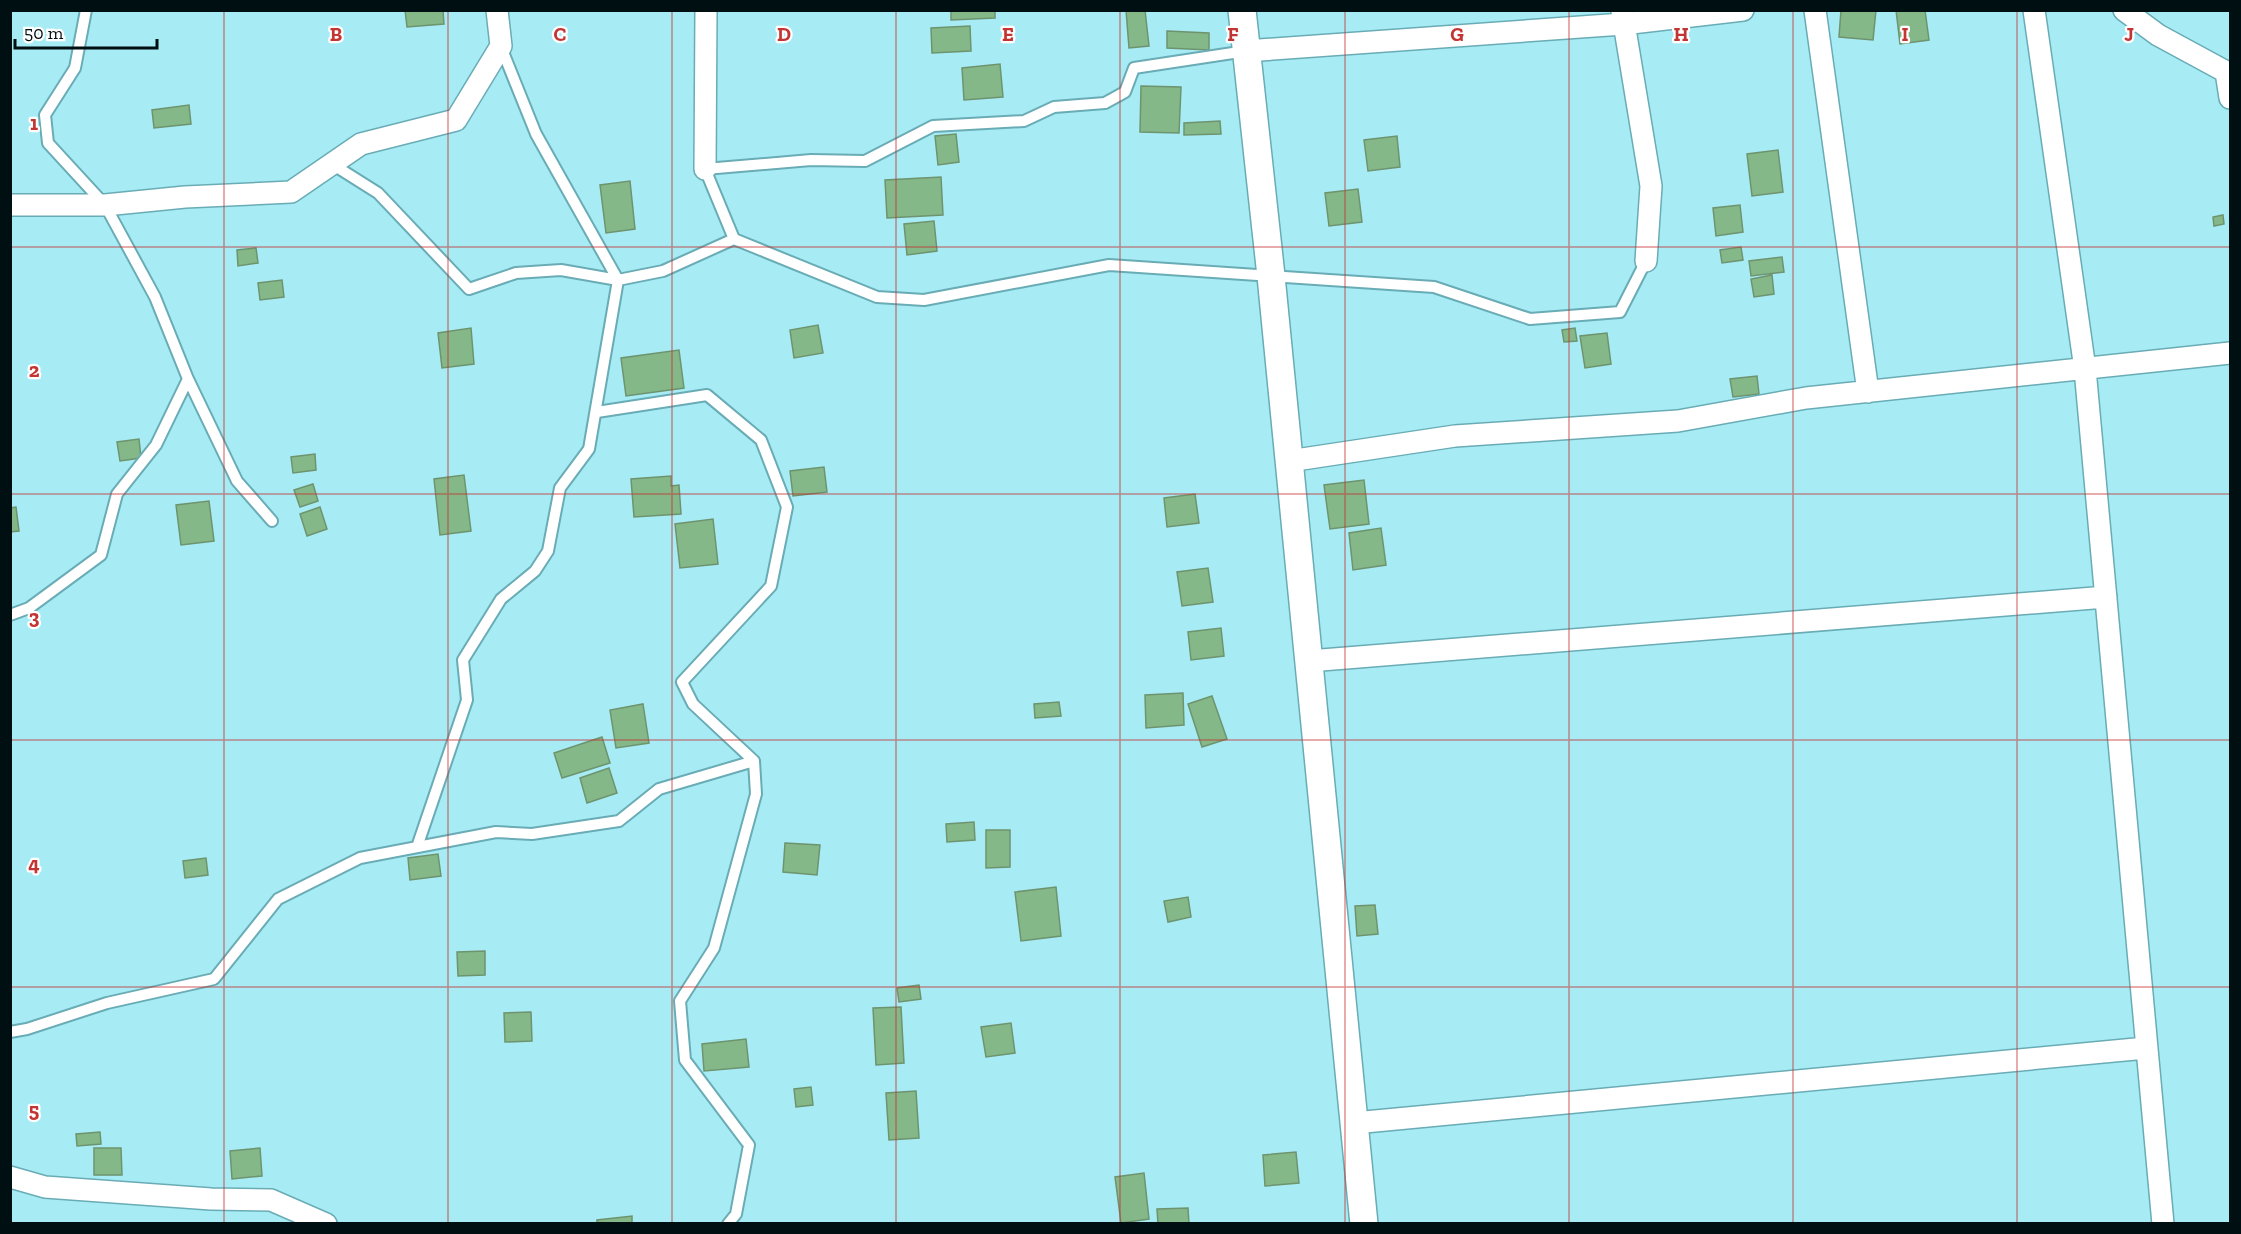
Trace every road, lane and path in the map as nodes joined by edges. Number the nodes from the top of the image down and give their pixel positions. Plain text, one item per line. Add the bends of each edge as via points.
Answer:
1 (86, 10) edge
2 (497, 10) edge
3 (706, 10) edge
4 (1242, 10) edge
5 (1743, 10) edge
6 (1815, 10) edge
7 (2034, 10) edge
8 (2124, 10) edge
9 (1623, 17) edge
10 (501, 46) junction
11 (1246, 51) junction
12 (2228, 73) edge
13 (2230, 98) edge
14 (332, 164) junction
15 (705, 169) junction
16 (10, 205) edge
17 (105, 205) junction
18 (734, 239) junction
19 (1646, 261) joint
20 (1271, 276) junction
21 (618, 280) junction
22 (2230, 353) edge
23 (2085, 369) junction
24 (188, 379) junction
25 (1868, 392) junction
26 (597, 412) junction
27 (1289, 461) junction
28 (272, 521) dead end
29 (2106, 597) junction
30 (10, 615) edge
31 (1309, 661) junction
32 (754, 761) junction
33 (417, 847) junction
34 (10, 1032) edge
35 (2146, 1048) junction
36 (1354, 1123) junction
37 (10, 1177) edge
38 (326, 1224) edge
39 (728, 1224) edge
40 (1364, 1224) edge
41 (2163, 1224) edge

1 - 17 lane via 75,68 45,115 48,143
2 - 10 street
3 - 15 street
4 - 11 street
5 - 9 street
6 - 25 street
7 - 23 street
8 - 12 street via 2158,35
9 - 11 street
9 - 19 street via 1651,186
10 - 14 street via 456,120 361,144
10 - 21 lane via 536,134
11 - 15 lane via 1134,68 1125,92 1105,103 1054,107 1024,121 933,126 865,162 811,160
11 - 20 street
12 - 13 street
14 - 17 street via 291,192
14 - 21 lane via 378,193 469,289 516,273 561,270
15 - 18 lane
16 - 17 street
17 - 24 lane via 155,297
18 - 20 lane via 877,297 924,300 1109,265
18 - 21 lane via 663,271
19 - 20 lane via 1620,312 1530,319 1434,287
20 - 27 street
21 - 26 lane
22 - 23 street
23 - 25 street
23 - 29 street
24 - 28 lane via 237,481
24 - 30 lane via 156,445 117,494 101,555 29,608
25 - 27 street via 1806,398 1678,421 1455,436
26 - 32 lane via 708,395 761,440 786,507 771,586 682,682 693,704
26 - 33 lane via 589,449 560,488 548,551 535,571 501,599 463,660 467,700
27 - 31 street
29 - 31 street
29 - 35 street
31 - 36 street
32 - 33 lane via 659,789 619,821 532,834 496,832
32 - 39 lane via 756,794 714,948 680,1000 685,1060 749,1145 736,1214
33 - 34 lane via 360,858 279,899 214,979 107,1003
35 - 36 street
35 - 41 street
36 - 40 street
37 - 38 street via 45,1187 271,1200

